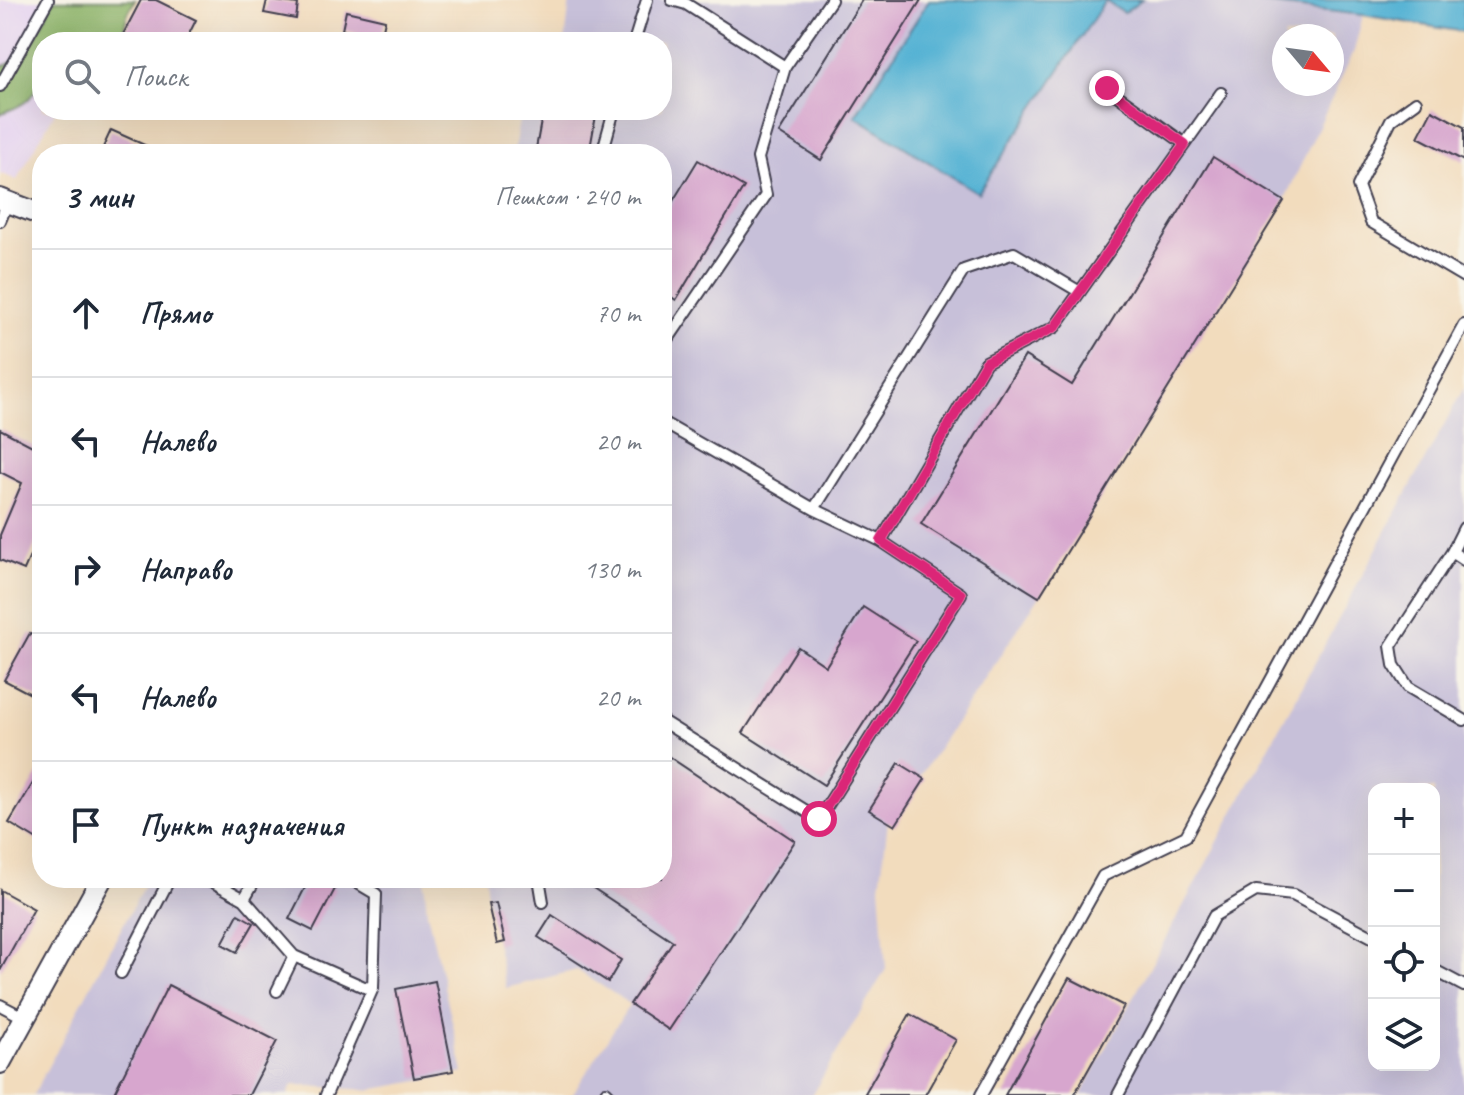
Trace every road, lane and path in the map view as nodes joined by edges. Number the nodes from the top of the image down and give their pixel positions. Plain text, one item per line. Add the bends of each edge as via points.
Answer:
1 (48, 0) edge
2 (647, 0) edge
3 (672, 0) edge
4 (831, 0) edge
5 (637, 32) edge
6 (785, 67) junction
7 (0, 86) edge
8 (1107, 88) dead end
9 (1221, 93) dead end
10 (1416, 102) dead end
11 (611, 120) edge
12 (605, 144) edge
13 (1185, 144) junction
14 (3, 207) edge
15 (32, 213) edge
16 (1464, 277) edge
17 (1080, 292) junction
18 (1464, 325) edge
19 (672, 333) edge
20 (672, 428) edge
21 (814, 509) junction
22 (1464, 528) edge
23 (881, 541) junction
24 (1452, 552) junction
25 (1464, 560) edge
26 (1464, 720) edge
27 (672, 727) edge
28 (96, 888) edge
29 (165, 888) edge
30 (224, 888) edge
31 (250, 888) edge
32 (366, 888) edge
33 (541, 888) edge
34 (244, 899) junction
35 (543, 902) dead end
36 (1368, 935) edge
37 (294, 956) junction
38 (121, 973) dead end
39 (1440, 973) edge
40 (1464, 986) edge
41 (373, 988) junction
42 (277, 991) dead end
43 (0, 1005) edge
44 (25, 1018) junction
45 (0, 1063) edge
46 (326, 1095) edge
47 (981, 1095) edge
48 (1118, 1095) edge

1 - 7 lane
2 - 5 lane
3 - 6 lane
4 - 6 lane
6 - 19 lane via 758,158 766,195
8 - 13 lane
9 - 13 lane
10 - 16 lane via 1391,120 1358,186 1371,222
11 - 12 lane
13 - 17 lane
14 - 15 street
17 - 21 lane via 1014,253 964,270
17 - 23 lane via 1055,327 986,362
18 - 47 lane via 1186,836 1103,876
20 - 21 lane
21 - 23 lane
22 - 24 lane
23 - 27 lane via 961,594 819,819
24 - 25 lane
24 - 26 lane via 1391,646 1394,665 1408,687
28 - 44 street
29 - 38 lane
30 - 34 lane
31 - 34 lane
32 - 41 lane via 376,894
33 - 35 lane
34 - 37 lane
36 - 48 lane via 1293,895 1256,891 1214,916
37 - 41 lane
37 - 42 lane
39 - 40 lane
41 - 46 lane
43 - 44 lane
44 - 45 street

